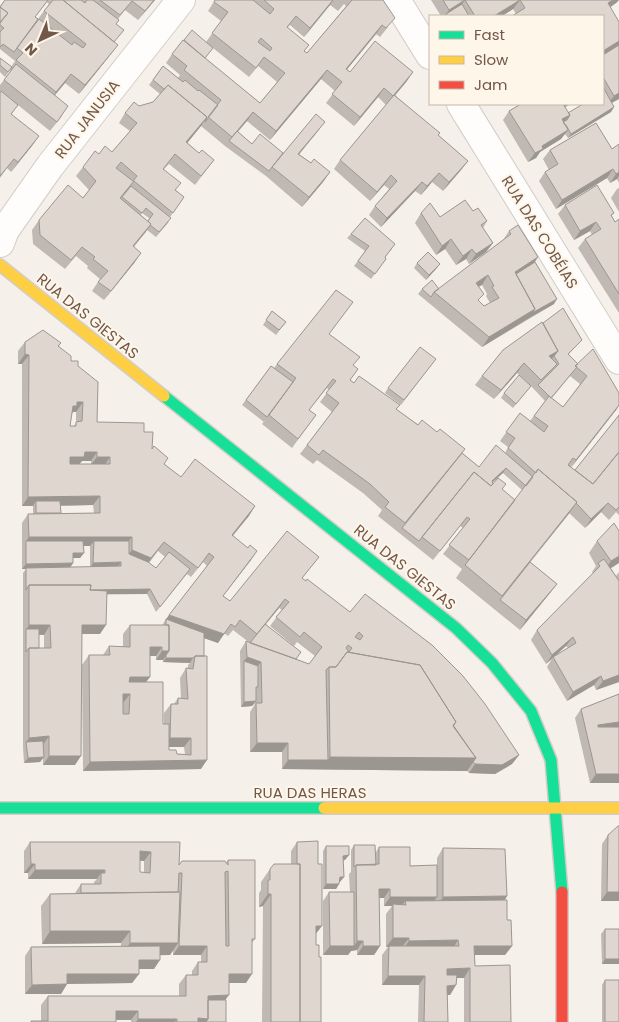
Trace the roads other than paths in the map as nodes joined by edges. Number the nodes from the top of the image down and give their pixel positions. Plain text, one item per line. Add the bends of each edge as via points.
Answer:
1 (181, 0) edge
2 (396, 0) edge
3 (429, 53) edge
4 (462, 105) edge
5 (0, 243) edge
6 (0, 265) edge
7 (619, 360) edge
8 (0, 808) edge
9 (555, 808) junction
10 (619, 808) edge
11 (562, 1022) edge

1 - 5 street, RUA JANUSIA via 50,166 5,230
2 - 3 street
4 - 7 street, RUA DAS COBÉIAS
6 - 9 main road, RUA DAS GIESTAS via 456,628 492,663 531,711 551,760
8 - 9 main road, RUA DAS HERAS
9 - 10 main road, RUA DAS HERAS
9 - 11 main road, RUA DAS GIESTAS via 562,896

